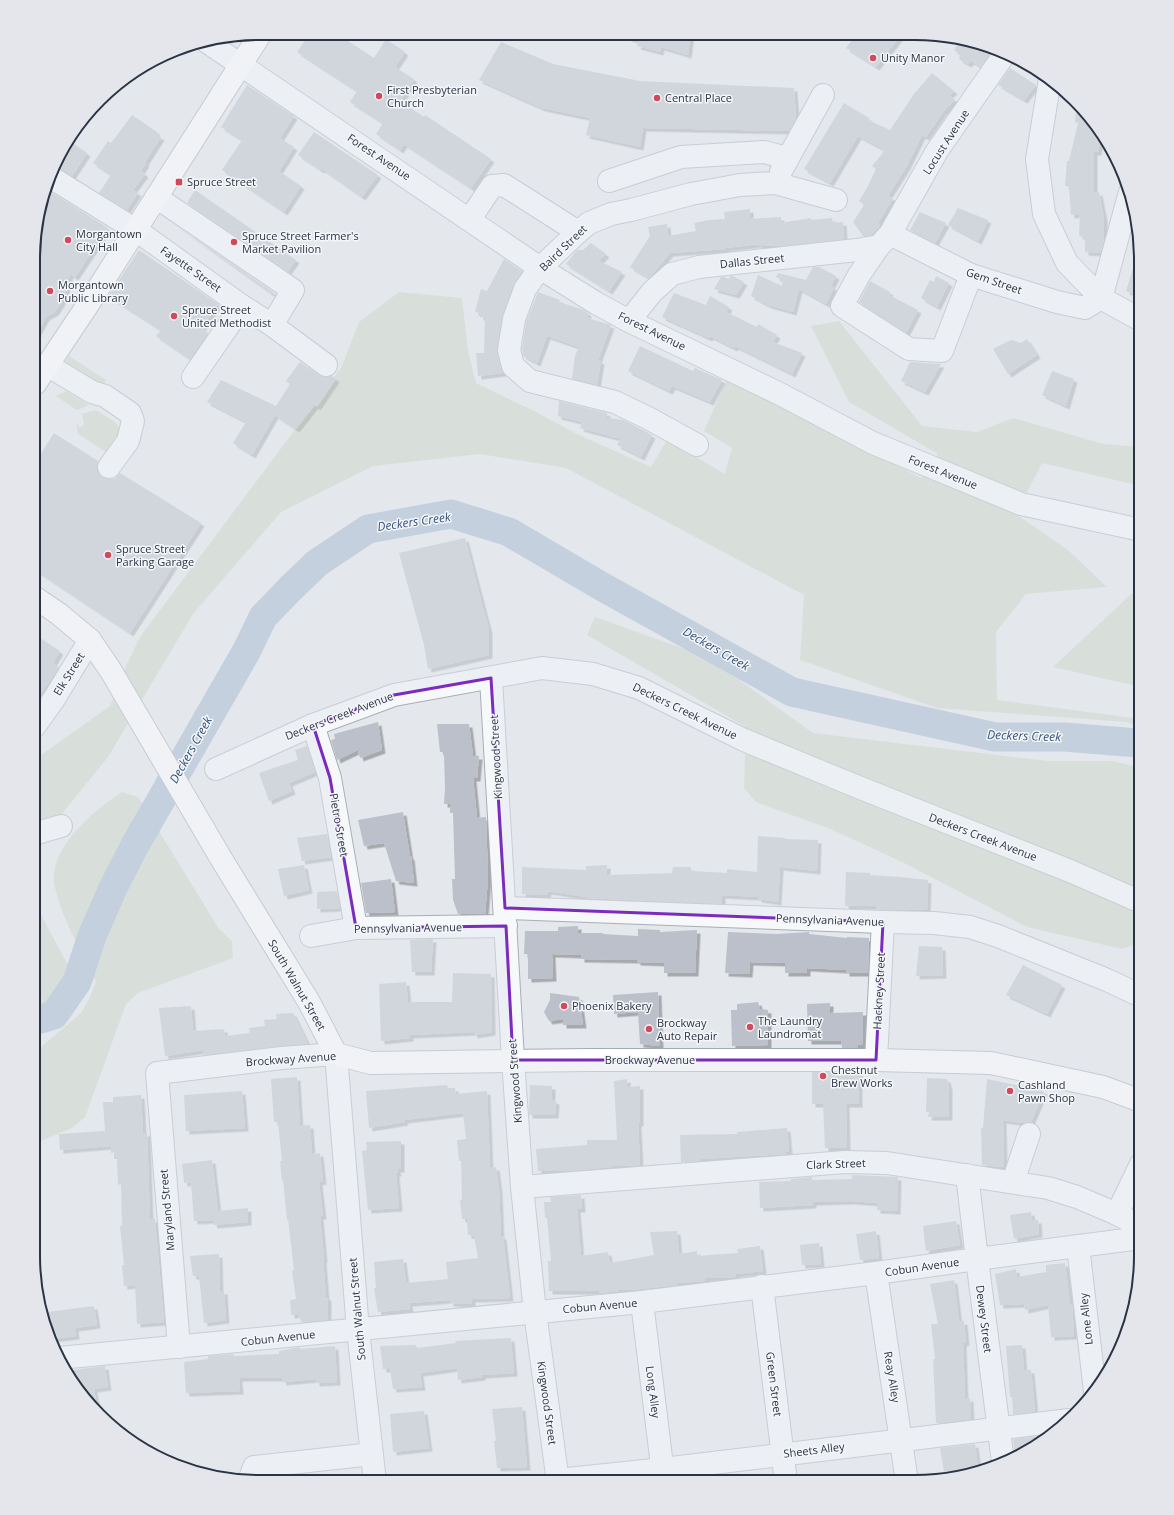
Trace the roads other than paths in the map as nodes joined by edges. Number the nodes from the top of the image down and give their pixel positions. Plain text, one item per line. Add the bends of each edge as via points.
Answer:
1 (256, 40) edge
2 (212, 45) edge
3 (1002, 58) edge
4 (241, 63) junction
5 (1049, 86) edge
6 (823, 95) dead end
7 (787, 158) junction
8 (55, 180) edge
9 (609, 181) dead end
10 (775, 183) junction
11 (156, 197) junction
12 (836, 200) dead end
13 (1127, 203) edge
14 (470, 219) junction
15 (136, 230) junction
16 (578, 232) junction
17 (885, 240) junction
18 (540, 268) junction
19 (971, 275) junction
20 (1101, 298) junction
21 (242, 306) junction
22 (1134, 316) edge
23 (629, 321) junction
24 (272, 325) junction
25 (47, 365) junction
26 (326, 365) dead end
27 (40, 376) edge
28 (192, 377) dead end
29 (697, 445) dead end
30 (109, 467) dead end
31 (1134, 528) edge
32 (40, 602) edge
33 (90, 640) junction
34 (491, 678) junction
35 (40, 719) edge
36 (313, 725) junction
37 (216, 769) dead end
38 (61, 826) dead end
39 (40, 832) edge
40 (1134, 899) edge
41 (505, 917) junction
42 (883, 922) junction
43 (356, 928) junction
44 (312, 936) dead end
45 (1134, 993) edge
46 (336, 1054) junction
47 (513, 1060) junction
48 (876, 1060) junction
49 (157, 1073) joint
50 (1134, 1098) edge
51 (1029, 1134) dead end
52 (967, 1175) junction
53 (1134, 1179) edge
54 (1013, 1182) junction
55 (522, 1187) junction
56 (1117, 1214) junction
57 (1134, 1224) edge
58 (1134, 1239) edge
59 (1078, 1246) junction
60 (976, 1258) junction
61 (876, 1274) junction
62 (762, 1286) junction
63 (642, 1302) junction
64 (535, 1312) junction
65 (358, 1330) junction
66 (179, 1347) junction
67 (65, 1357) edge
68 (1094, 1382) edge
69 (1059, 1421) edge
70 (999, 1428) junction
71 (902, 1440) junction
72 (372, 1454) junction
73 (783, 1454) junction
74 (1003, 1456) edge
75 (251, 1475) edge
76 (374, 1475) edge
77 (557, 1475) edge
78 (663, 1475) edge
79 (785, 1475) edge
80 (906, 1475) edge

1 - 4 main road
2 - 4 street, Forest Avenue
3 - 17 street, Locust Avenue via 937,151
4 - 11 main road
4 - 14 street, Forest Avenue
5 - 20 street via 1037,159 1044,214 1067,263
6 - 7 street
7 - 9 street via 764,152 681,157
7 - 10 street
8 - 15 street, Fayette Street
10 - 12 street, Baird Street
10 - 16 street, Baird Street via 740,185 691,194 611,214 589,223
11 - 15 main road
11 - 24 street via 293,290
13 - 20 street
14 - 16 street via 492,186 504,185
14 - 18 street, Forest Avenue
15 - 21 street, Fayette Street
15 - 25 main road
16 - 18 street, Baird Street
17 - 19 street, Gem Street
17 - 19 street, Locust Avenue via 860,274 842,306 909,349 942,351
17 - 23 street, Dallas Street via 857,250 699,267 672,274 652,292
18 - 23 street, Forest Avenue
18 - 29 street, Baird Street via 525,290 514,319 509,350 513,366 530,381 615,402
19 - 20 street, Gem Street via 1057,302 1085,308
20 - 22 street
21 - 24 street, Fayette Street
21 - 28 street
23 - 31 street, Forest Avenue via 873,443 1020,504
24 - 26 street, Fayette Street
25 - 27 main road
25 - 30 street via 92,392 100,408 122,421 130,431 128,441
32 - 33 main road, South Walnut Street
33 - 35 street, Elk Street
33 - 46 main road, South Walnut Street via 309,1002
34 - 36 street, Deckers Creek Avenue via 394,695
34 - 40 street, Deckers Creek Avenue via 542,668 593,674 639,688 744,740 858,788 1070,870
34 - 41 street, Kingwood Street
36 - 37 street, Deckers Creek Avenue
36 - 43 street, Pietro Street via 330,778
38 - 39 street
41 - 42 street, Pennsylvania Avenue
41 - 43 street, Pennsylvania Avenue
41 - 47 street, Kingwood Street
42 - 45 street, Pennsylvania Avenue via 970,927 1013,942
42 - 48 street, Hackney Street
43 - 44 street, Pennsylvania Avenue
46 - 47 main road, Brockway Avenue via 370,1063
46 - 49 street, Brockway Avenue
46 - 65 street, South Walnut Street
47 - 48 main road, Brockway Avenue
47 - 55 street, Kingwood Street
48 - 50 main road, Brockway Avenue via 991,1063 1103,1087
49 - 66 street, Maryland Street
51 - 54 street
52 - 54 street, Clark Street
52 - 55 street, Clark Street via 887,1163 845,1162
52 - 60 street, Dewey Street
53 - 56 street
54 - 56 street, Clark Street via 1055,1190
55 - 64 street, Kingwood Street
56 - 57 street, Clark Street
58 - 59 street, Cobun Avenue
59 - 60 street, Cobun Avenue
59 - 68 street, Lone Alley
60 - 61 street, Cobun Avenue
60 - 70 street, Dewey Street
61 - 62 street, Cobun Avenue
61 - 71 street, Reay Alley
62 - 63 street, Cobun Avenue
62 - 73 street, Green Street
63 - 64 street, Cobun Avenue
63 - 78 street, Long Alley
64 - 65 street, Cobun Avenue
64 - 77 street, Kingwood Street
65 - 66 street, Cobun Avenue
65 - 72 street, South Walnut Street
66 - 67 street, Cobun Avenue
69 - 70 street, Sheets Alley
70 - 71 street, Sheets Alley
70 - 74 street, Dewey Street
71 - 73 street, Sheets Alley
71 - 80 street, Reay Alley
72 - 75 street via 254,1467
72 - 76 street, South Walnut Street
73 - 78 street, Sheets Alley
73 - 79 street, Green Street

